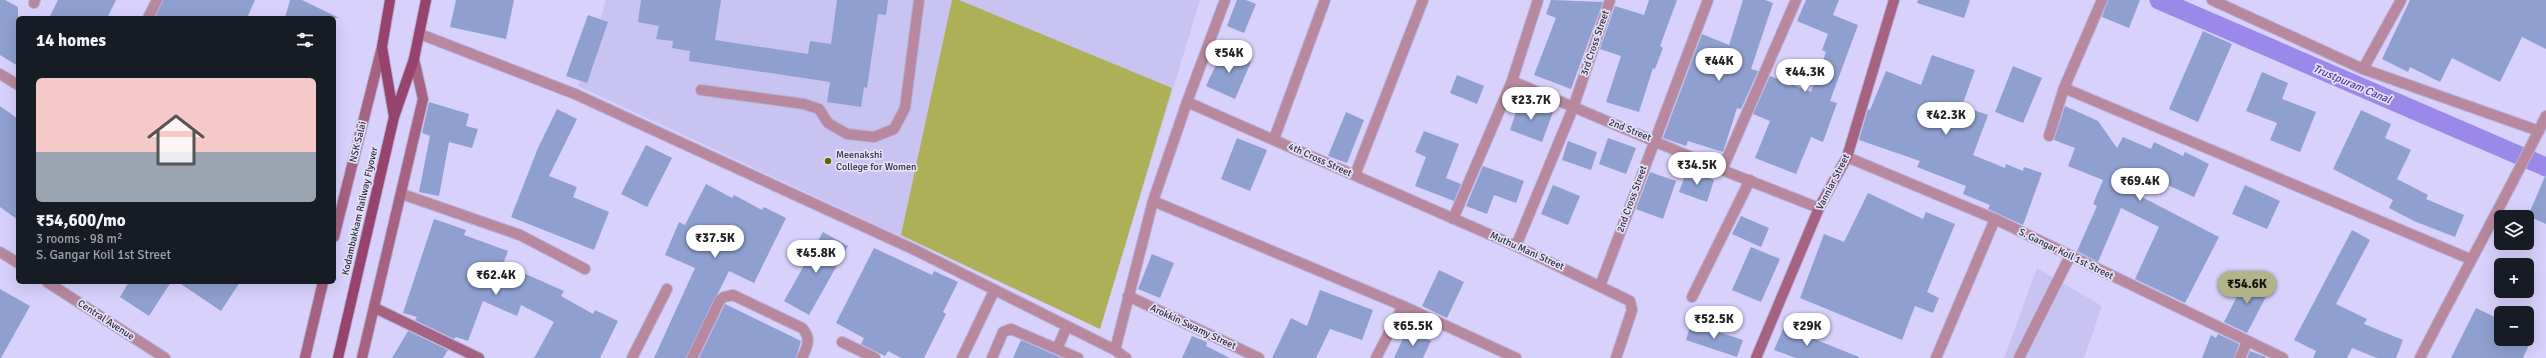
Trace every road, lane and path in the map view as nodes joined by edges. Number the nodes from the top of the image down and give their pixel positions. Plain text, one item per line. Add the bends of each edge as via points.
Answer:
1 (157, 0) edge
2 (390, 0) edge
3 (426, 0) edge
4 (919, 0) edge
5 (1225, 0) edge
6 (1325, 0) edge
7 (1424, 0) edge
8 (1538, 0) edge
9 (1610, 0) edge
10 (1708, 0) edge
11 (1796, 0) edge
12 (1894, 0) edge
13 (2102, 0) edge
14 (2212, 0) edge
15 (2400, 0) edge
16 (149, 16) edge
17 (420, 34) junction
18 (382, 47) junction
19 (414, 59) junction
20 (2363, 69) junction
21 (0, 74) edge
22 (1512, 81) junction
23 (16, 85) edge
24 (2064, 88) junction
25 (701, 90) dead end
26 (1187, 102) junction
27 (1573, 108) junction
28 (2546, 116) edge
29 (394, 117) junction
30 (2539, 131) junction
31 (2049, 136) dead end
32 (1274, 139) junction
33 (1654, 140) junction
34 (1847, 157) junction
35 (1722, 170) junction
36 (1355, 175) junction
37 (1750, 180) junction
38 (402, 194) junction
39 (1153, 202) junction
40 (1819, 208) junction
41 (1453, 219) junction
42 (1995, 219) junction
43 (336, 229) edge
44 (1516, 246) junction
45 (0, 252) edge
46 (2070, 256) junction
47 (2470, 259) junction
48 (16, 262) edge
49 (585, 268) dead end
50 (50, 284) edge
51 (323, 284) edge
52 (1600, 286) junction
53 (667, 289) dead end
54 (994, 291) junction
55 (1128, 296) junction
56 (1692, 297) dead end
57 (1403, 306) junction
58 (374, 308) junction
59 (1067, 326) junction
60 (842, 342) dead end
61 (2247, 342) junction
62 (1057, 349) junction
63 (1114, 350) junction
64 (165, 358) edge
65 (305, 358) edge
66 (338, 358) edge
67 (362, 358) edge
68 (479, 358) edge
69 (632, 358) edge
70 (692, 358) edge
71 (802, 358) edge
72 (875, 358) edge
73 (962, 358) edge
74 (992, 358) edge
75 (1078, 358) edge
76 (1126, 358) edge
77 (1259, 358) edge
78 (1376, 358) edge
79 (1516, 358) edge
80 (1616, 358) edge
81 (1756, 358) edge
82 (1936, 358) edge
83 (2020, 358) edge
84 (2240, 358) edge
85 (2283, 358) edge
86 (2420, 358) edge

1 - 16 street
2 - 18 main road, Kodambakkam Railway Flyover
3 - 17 main road, Kodambakkam Railway Flyover
4 - 25 street via 905,108 894,129 874,137 847,134 828,122 818,109 804,104
5 - 26 street
6 - 32 street
7 - 36 street
8 - 22 street
9 - 27 street, 3rd Cross Street
10 - 33 street, 2nd Cross Street
11 - 35 street
12 - 34 street, Vanniar Street
13 - 24 street
14 - 20 street
15 - 20 street
17 - 19 main road, Kodambakkam Railway Flyover
17 - 54 street via 575,94 915,250
18 - 29 main road, Kodambakkam Railway Flyover
18 - 43 street, NSK Salai
19 - 29 main road, Kodambakkam Railway Flyover
19 - 38 street via 422,99
20 - 30 street
21 - 23 street
22 - 27 street, 2nd Street
22 - 41 street
24 - 31 street
24 - 47 street
26 - 32 street, 4th Cross Street
26 - 39 street
27 - 33 street, 2nd Street
27 - 44 street, 3rd Cross Street
28 - 30 street
29 - 66 main road, Kodambakkam Railway Flyover
30 - 47 street via 2504,203
32 - 36 street, 4th Cross Street
33 - 35 street, 2nd Street
33 - 52 street, 2nd Cross Street
34 - 40 street, Vanniar Street
34 - 42 street, S. Gangar Koil 1st Street
35 - 37 street, 2nd Street
36 - 41 street, 4th Cross Street
37 - 40 street, 2nd Street
37 - 56 street
38 - 49 street via 520,235
38 - 58 street
39 - 55 street
39 - 57 street
40 - 81 street, Vanniar Street
41 - 44 street, Muthu Mani Street
42 - 46 street, S. Gangar Koil 1st Street
42 - 82 street
44 - 52 street, Muthu Mani Street
45 - 48 street
46 - 61 street, S. Gangar Koil 1st Street
46 - 83 street
47 - 86 street
50 - 64 street, Central Avenue
51 - 65 street
52 - 80 street, Muthu Mani Street via 1630,301 1633,306
53 - 69 street
54 - 59 street
54 - 73 street
55 - 63 street
55 - 77 street, Arokkin Swamy Street
57 - 78 street
57 - 79 street
58 - 67 street
58 - 68 street
59 - 62 street
59 - 63 street
60 - 72 street
61 - 84 street
61 - 85 street, S. Gangar Koil 1st Street
62 - 74 street via 1006,329
62 - 75 street
63 - 76 street
70 - 71 street via 720,300 728,295 733,295 802,328 809,342

